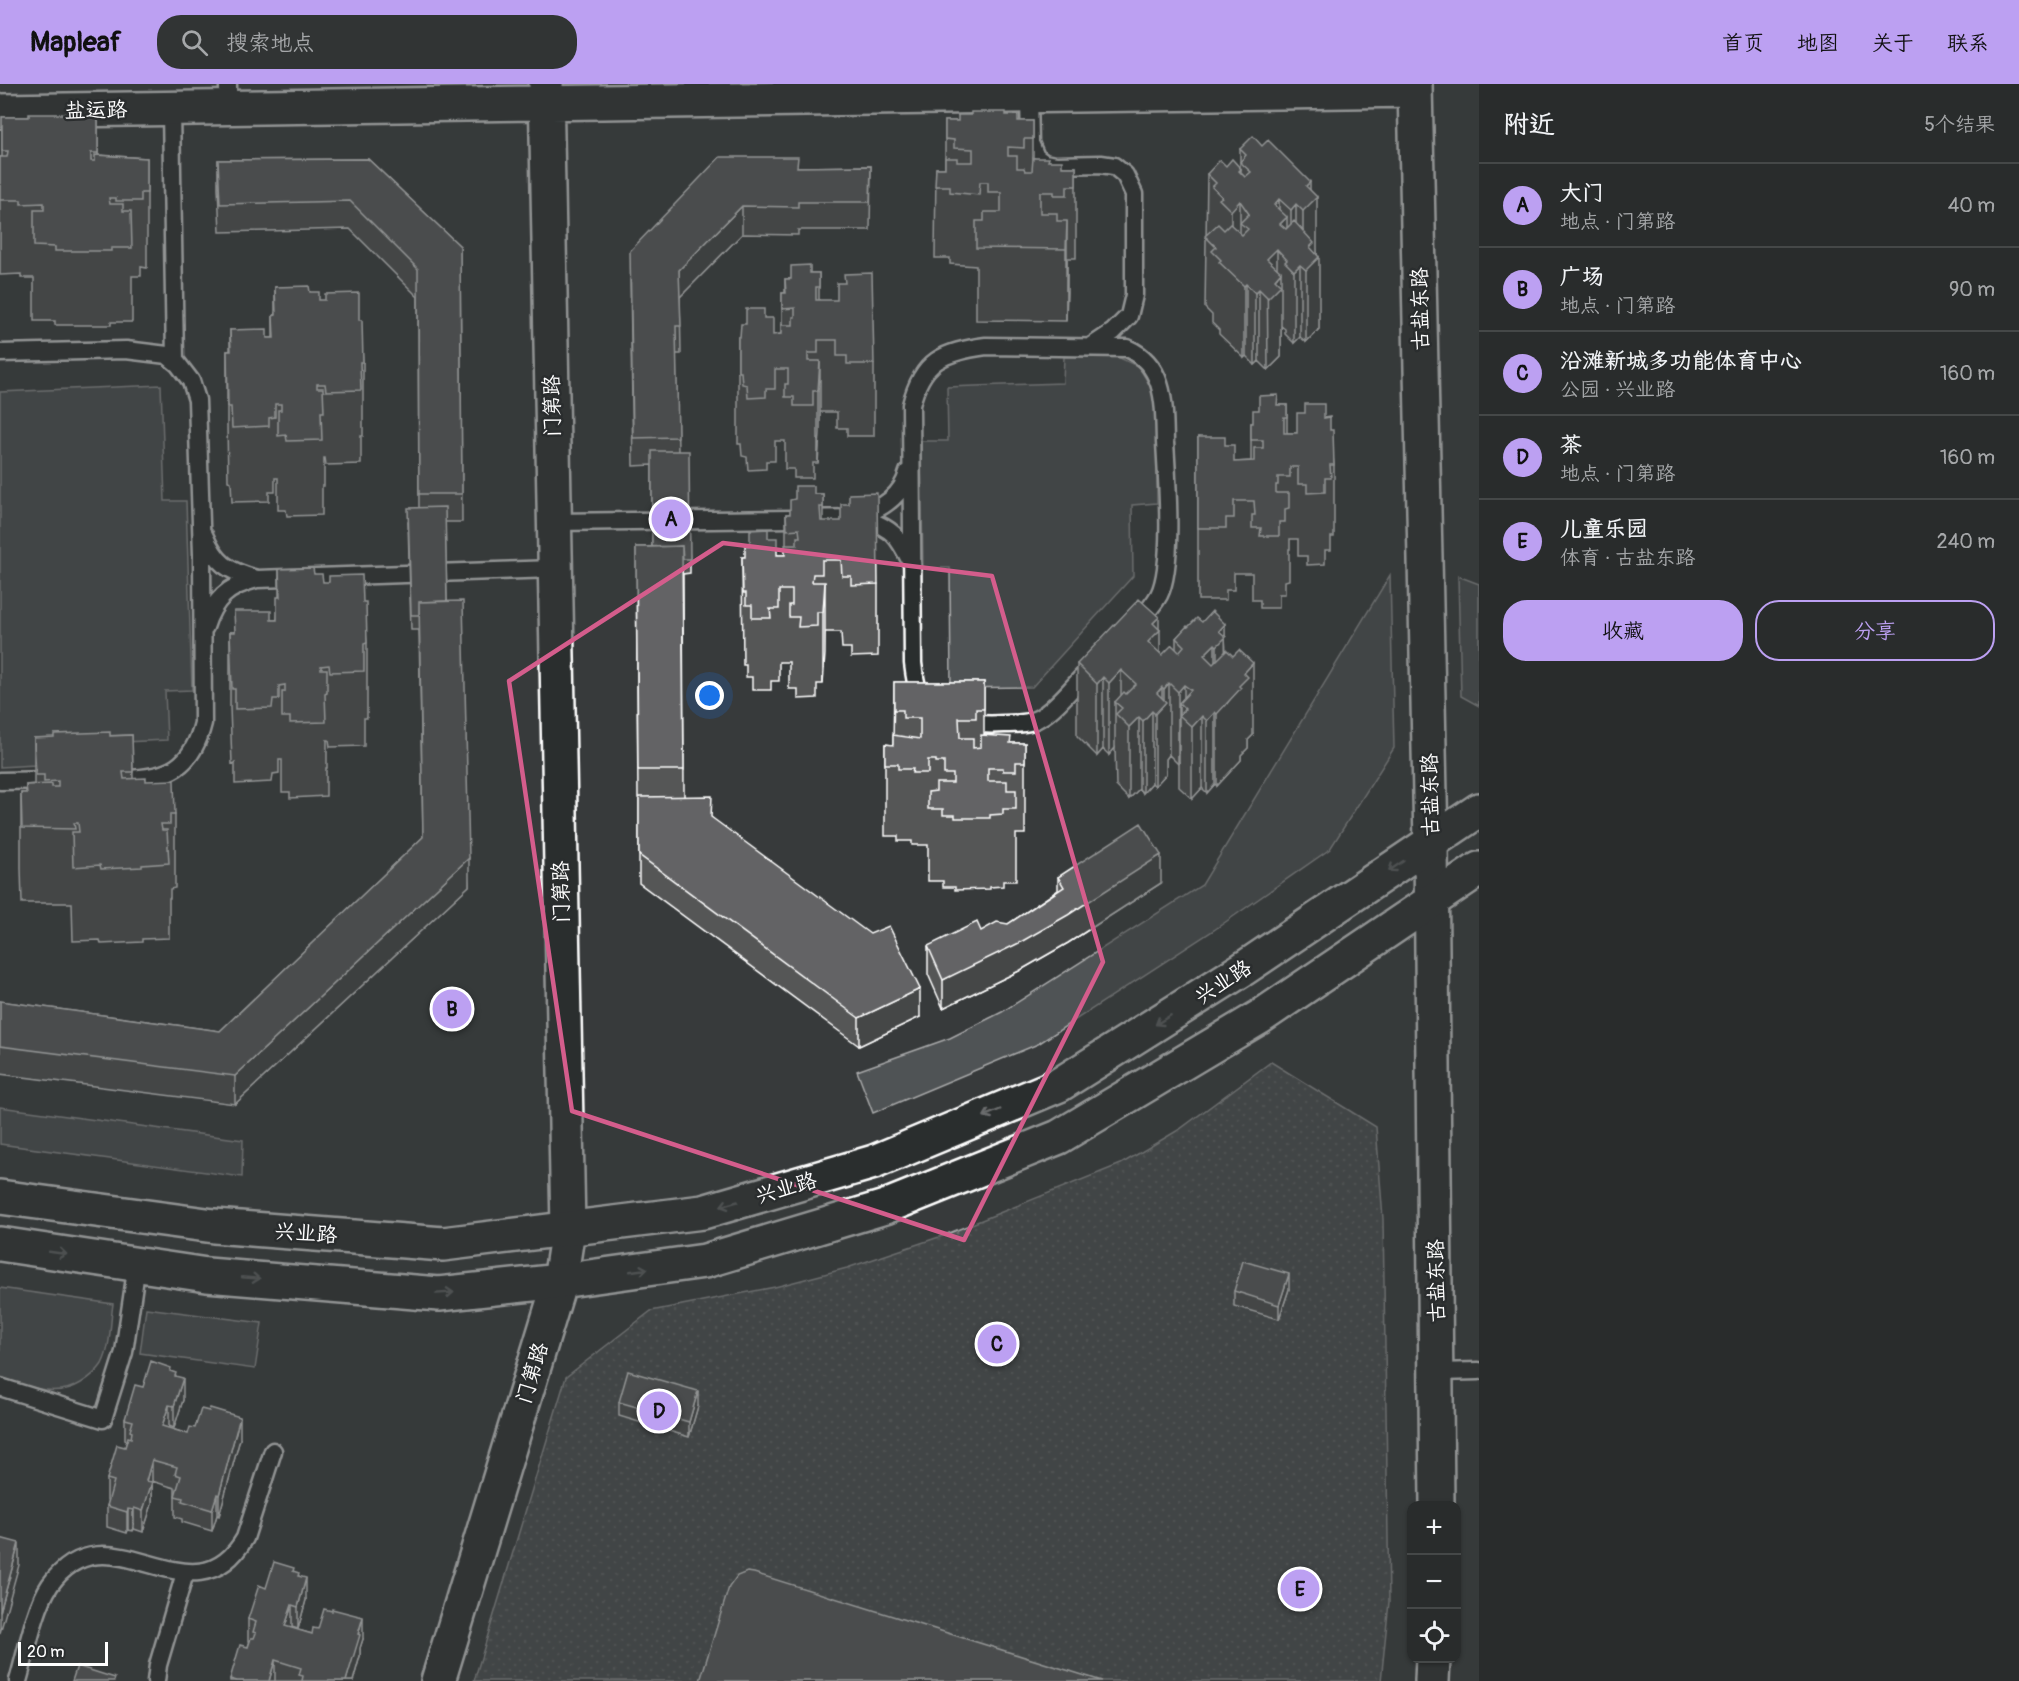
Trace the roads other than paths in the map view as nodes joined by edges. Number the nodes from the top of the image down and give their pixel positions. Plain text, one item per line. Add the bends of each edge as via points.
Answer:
1 (1415, 87) edge
2 (546, 94) edge
3 (228, 96) edge
4 (1029, 96) junction
5 (171, 109) junction
6 (0, 111) edge
7 (1091, 346) junction
8 (0, 353) edge
9 (175, 361) junction
10 (911, 459) junction
11 (855, 518) junction
12 (554, 522) junction
13 (201, 528) junction
14 (912, 565) junction
15 (555, 569) junction
16 (257, 579) junction
17 (202, 637) junction
18 (106, 779) edge
19 (70, 780) edge
20 (0, 781) edge
21 (1479, 810) edge
22 (1431, 843) junction
23 (1479, 869) edge
24 (1431, 902) junction
25 (0, 1197) edge
26 (568, 1229) junction
27 (0, 1244) edge
28 (137, 1264) junction
29 (560, 1281) junction
30 (1437, 1371) junction
31 (1479, 1371) edge
32 (0, 1387) edge
33 (273, 1451) dead end
34 (1437, 1501) edge
35 (185, 1573) junction
36 (1433, 1663) edge
37 (18, 1681) edge
38 (156, 1681) edge
39 (438, 1681) edge
40 (1432, 1681) edge

1 - 4 street, 盐运路
1 - 22 street, 古盐东路
2 - 3 street, 盐运路
2 - 4 street, 盐运路
2 - 12 street, 门第路
3 - 5 street, 盐运路
4 - 7 lane via 1030,143 1036,157 1056,165 1114,166 1125,175 1134,194 1134,296 1129,316
5 - 6 street, 盐运路
5 - 9 lane
7 - 10 lane via 986,346 941,357 916,386 911,405
7 - 14 lane via 1136,352 1160,381 1167,546 1166,576 1159,596 1039,719 984,726 956,722 929,706 918,691 912,663
8 - 9 lane via 126,350 167,355
9 - 13 lane via 191,381 197,400
10 - 11 lane via 904,482 894,497 882,507
10 - 14 lane
11 - 12 lane
11 - 14 lane via 890,529
12 - 15 street, 门第路
13 - 16 lane via 217,560 240,575
13 - 17 lane
15 - 16 lane
15 - 26 street, 门第路
16 - 17 lane via 222,596 210,610
17 - 18 lane via 203,723 191,753 158,777
19 - 20 lane
21 - 22 street, 兴业路
22 - 24 street, 古盐东路
22 -> 26 street, 兴业路 via 1243,969 1059,1085 874,1162 703,1212
23 - 24 street
29 -> 24 street via 705,1261 885,1207 1059,1137 1260,1017
24 - 30 street, 古盐东路
25 - 26 street, 兴业路 via 214,1226 443,1244
26 - 29 street, 门第路
27 -> 28 street
28 -> 29 street via 207,1275 439,1294
28 - 32 lane via 124,1352 103,1419
29 - 39 street, 门第路
30 - 31 lane
30 - 34 street, 古盐东路
33 - 35 lane via 239,1550 214,1568
35 - 37 lane via 106,1554 71,1564 48,1587
35 - 38 lane
36 - 40 street

